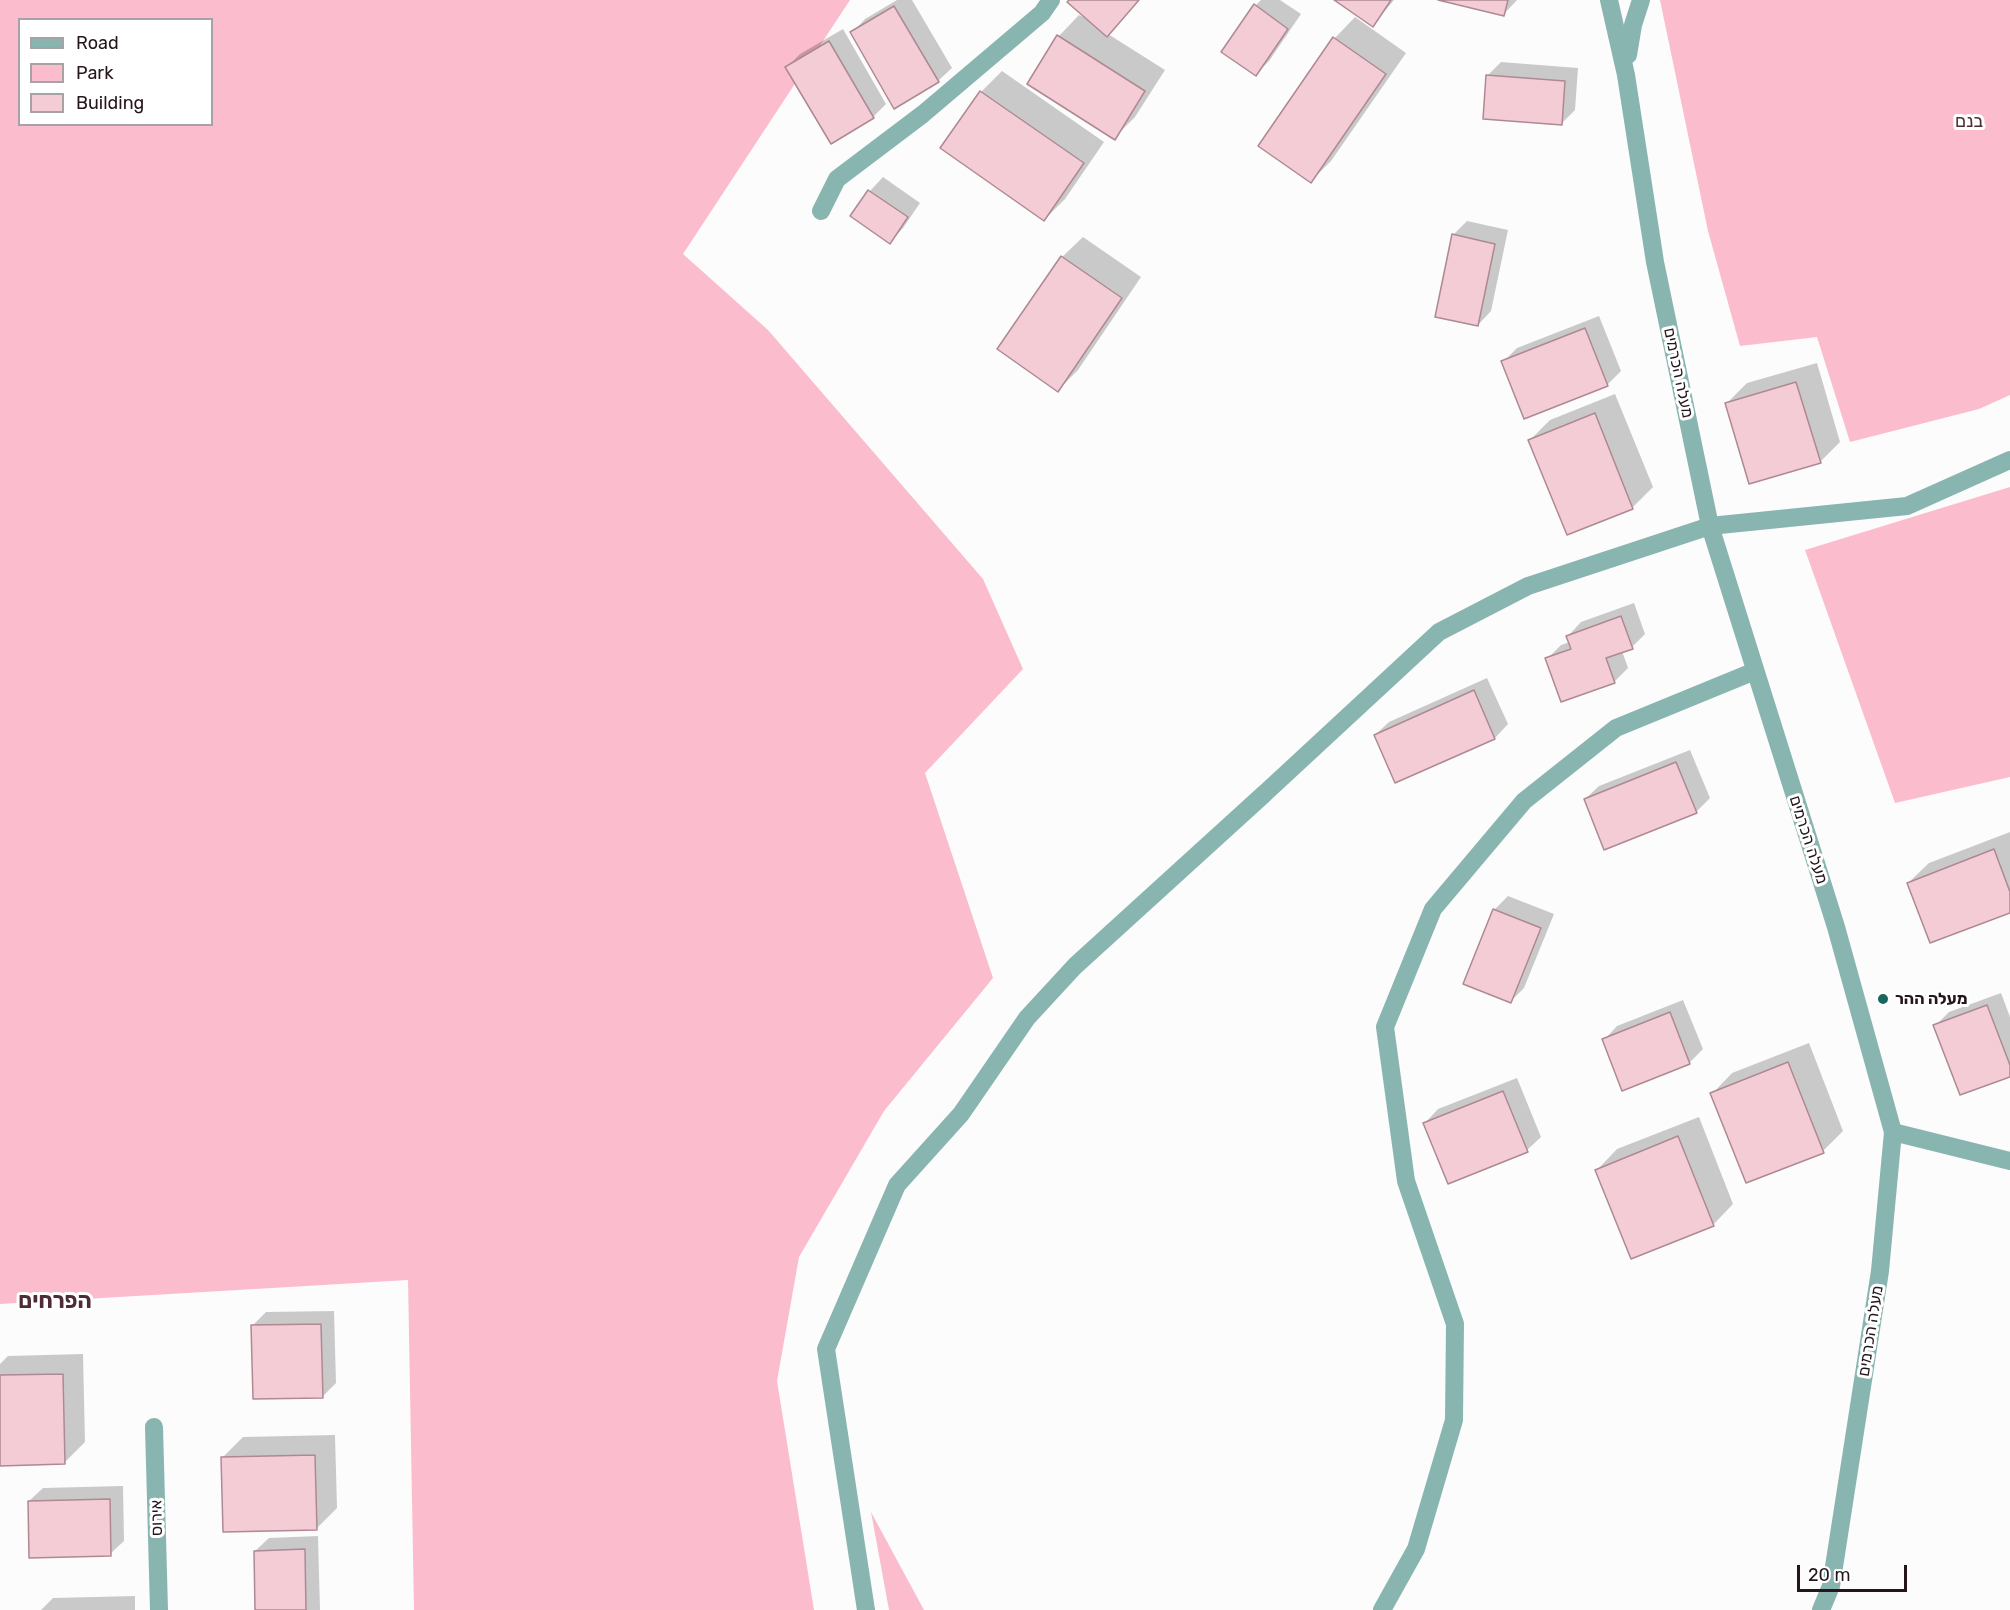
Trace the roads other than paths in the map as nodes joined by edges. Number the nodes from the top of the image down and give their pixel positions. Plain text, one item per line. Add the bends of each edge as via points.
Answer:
1 (1051, 0) edge
2 (1609, 0) edge
3 (1641, 0) edge
4 (1626, 75) junction
5 (821, 211) dead end
6 (2010, 460) edge
7 (1710, 526) junction
8 (1755, 671) junction
9 (1893, 1132) junction
10 (2010, 1161) edge
11 (154, 1427) dead end
12 (159, 1610) edge
13 (866, 1610) edge
14 (1382, 1610) edge
15 (1821, 1610) edge

1 - 5 street via 1042,13 923,114 837,179
2 - 4 street, מעלה הכרמים
3 - 4 street, מעלה הכרמים
4 - 7 street, מעלה הכרמים via 1655,262
6 - 7 street via 1907,506
7 - 8 street, מעלה הכרמים
7 - 13 street via 1528,586 1439,632 1076,966 1027,1018 961,1114 897,1185 826,1349
8 - 9 street, מעלה הכרמים via 1836,927
8 - 14 street via 1616,728 1524,801 1433,909 1385,1027 1406,1181 1455,1324 1454,1420 1416,1549
9 - 10 street
9 - 15 street, מעלה הכרמים via 1880,1271 1831,1586
11 - 12 street, אירוס

